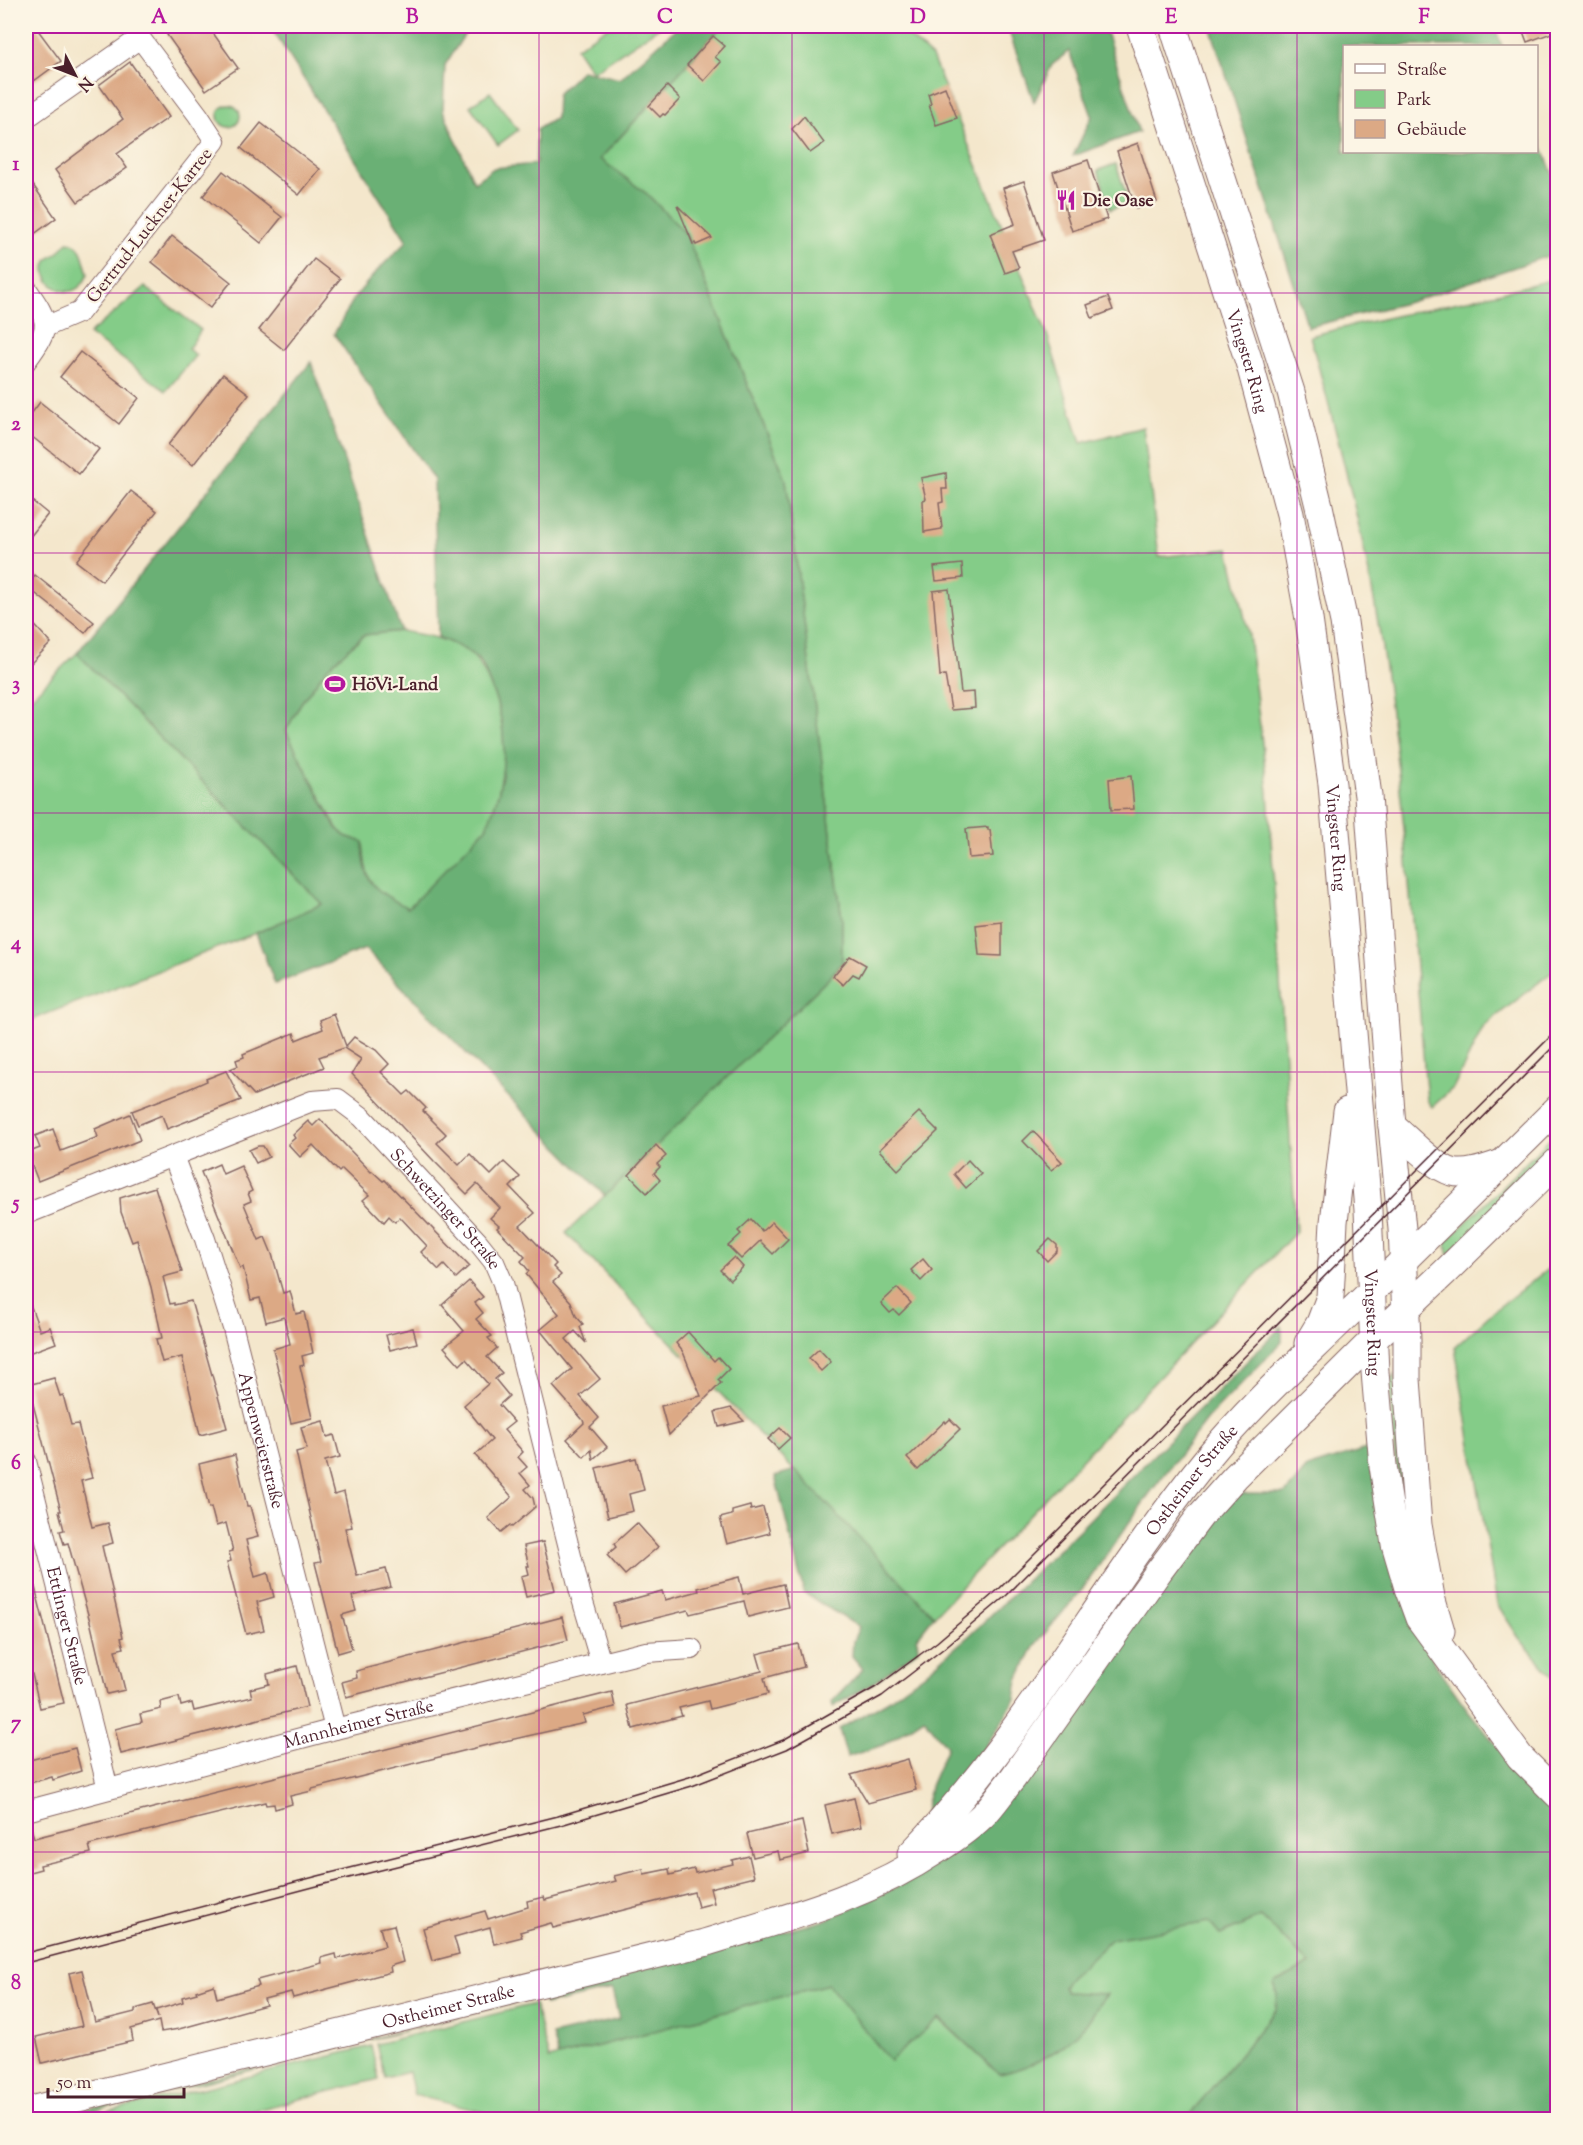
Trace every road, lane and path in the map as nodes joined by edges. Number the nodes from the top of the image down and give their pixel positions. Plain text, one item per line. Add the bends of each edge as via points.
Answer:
1 (1140, 26) edge
2 (1173, 26) edge
3 (26, 118) edge
4 (26, 288) edge
5 (45, 327) junction
6 (26, 361) edge
7 (1353, 1057) junction
8 (1557, 1108) edge
9 (1392, 1126) junction
10 (173, 1156) junction
11 (1557, 1161) edge
12 (1503, 1162) junction
13 (26, 1214) edge
14 (1404, 1260) junction
15 (1371, 1292) junction
16 (1406, 1307) junction
17 (1373, 1340) junction
18 (1295, 1365) junction
19 (26, 1461) edge
20 (692, 1649) dead end
21 (1450, 1661) junction
22 (601, 1663) junction
23 (335, 1729) junction
24 (108, 1789) junction
25 (1557, 1796) edge
26 (961, 1797) junction
27 (26, 1811) edge
28 (982, 1816) junction
29 (868, 1889) junction
30 (26, 2111) edge

1 - 7 main road, Vingster Ring via 1250,365 1290,513 1310,619 1332,784
2 - 9 main road, Vingster Ring via 1291,392 1344,622 1368,796
3 - 5 street, Gertrud-Luckner-Karree via 140,38 215,141 80,312
4 - 5 street via 45,316
5 - 6 street via 42,339
7 - 15 main road, Vingster Ring via 1368,1210
7 - 18 main road via 1334,1222 1330,1297 1320,1323
8 - 12 main road, Ostheimer Straße
9 - 12 main road via 1452,1172 1477,1171
9 - 14 main road, Vingster Ring
10 - 13 street, Schwetzinger Straße
10 - 22 street, Schwetzinger Straße via 312,1101 338,1099 362,1117 478,1242 494,1262 503,1283
10 - 23 street, Appenweierstraße via 233,1328
11 - 16 main road, Ostheimer Straße
12 - 14 main road, Ostheimer Straße
14 - 15 main road, Ostheimer Straße
14 - 16 main road, Vingster Ring
15 - 17 main road, Vingster Ring
15 - 18 main road, Ostheimer Straße
16 - 17 main road, Ostheimer Straße
16 - 21 main road, Vingster Ring via 1418,1525 1431,1597
17 - 21 main road, Vingster Ring via 1383,1466 1395,1544 1419,1618
17 - 28 main road, Ostheimer Straße via 1201,1515
18 - 26 main road, Ostheimer Straße via 1209,1455 1132,1558 1057,1671
19 - 24 street, Ettlinger Straße
20 - 22 street, Mannheimer Straße via 646,1652
21 - 25 main road, Vingster Ring via 1520,1757
22 - 23 street, Mannheimer Straße
23 - 24 street, Mannheimer Straße
24 - 27 street, Mannheimer Straße
26 - 28 main road via 968,1811
26 - 29 main road, Ostheimer Straße via 908,1857
28 - 29 main road, Ostheimer Straße via 921,1861
29 - 30 main road, Ostheimer Straße via 794,1917 704,1943

